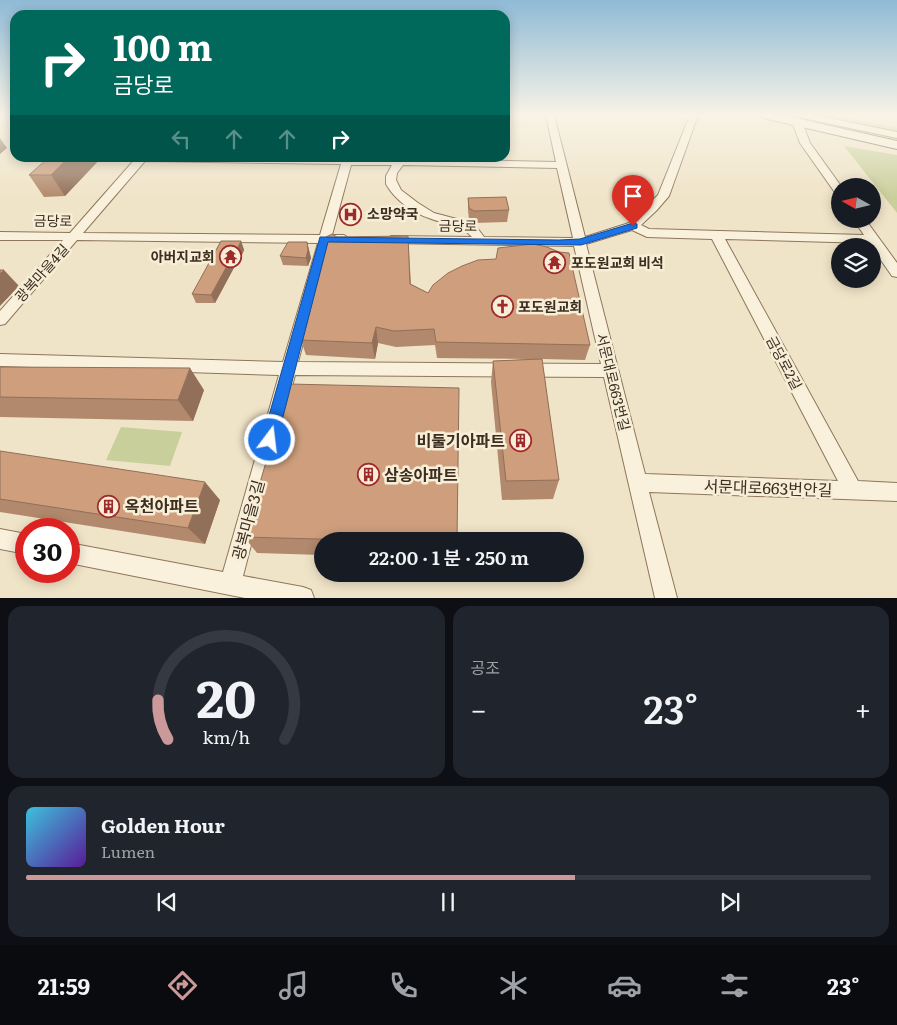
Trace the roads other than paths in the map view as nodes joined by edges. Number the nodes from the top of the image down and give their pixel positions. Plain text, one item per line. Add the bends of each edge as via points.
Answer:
1 (557, 143) edge
2 (683, 143) edge
3 (805, 143) edge
4 (138, 162) edge
5 (346, 162) edge
6 (401, 162) edge
7 (466, 162) edge
8 (563, 165) junction
9 (831, 179) edge
10 (633, 226) junction
11 (0, 236) edge
12 (74, 236) junction
13 (717, 236) junction
14 (831, 238) edge
15 (324, 239) junction
16 (353, 239) edge
17 (382, 240) edge
18 (480, 241) junction
19 (581, 242) junction
20 (881, 249) edge
21 (897, 273) edge
22 (0, 320) edge
23 (0, 360) edge
24 (289, 368) junction
25 (610, 371) junction
26 (639, 483) junction
27 (852, 491) junction
28 (897, 492) edge
29 (0, 539) edge
30 (15, 542) edge
31 (80, 555) edge
32 (230, 584) junction
33 (303, 598) edge
34 (666, 598) edge

1 - 8 street, 서문대로663번길
2 - 10 street, 금당로 via 663,196
3 - 9 street
4 - 12 street, 광복마을4길
5 - 15 street, 광복마을3길
6 - 18 street via 391,176 395,189 429,214 473,231
7 - 8 street
8 - 19 street, 서문대로663번길
10 - 13 street via 648,233
10 - 19 street, 금당로
11 - 12 street, 금당로
12 - 15 street, 금당로
12 - 22 street, 광복마을4길
13 - 14 street
13 - 27 street, 금당로2길
15 - 16 street, 금당로
15 - 24 street, 광복마을3길
17 - 18 street, 금당로
18 - 19 street, 금당로
19 - 25 street, 서문대로663번길
20 - 21 street
23 - 24 street
24 - 25 street
24 - 32 street, 광복마을3길
25 - 26 street, 서문대로663번길
26 - 27 street, 서문대로663번안길
26 - 34 street, 서문대로663번길
27 - 28 street, 서문대로663번안길
29 - 30 street
31 - 32 street
32 - 33 street

